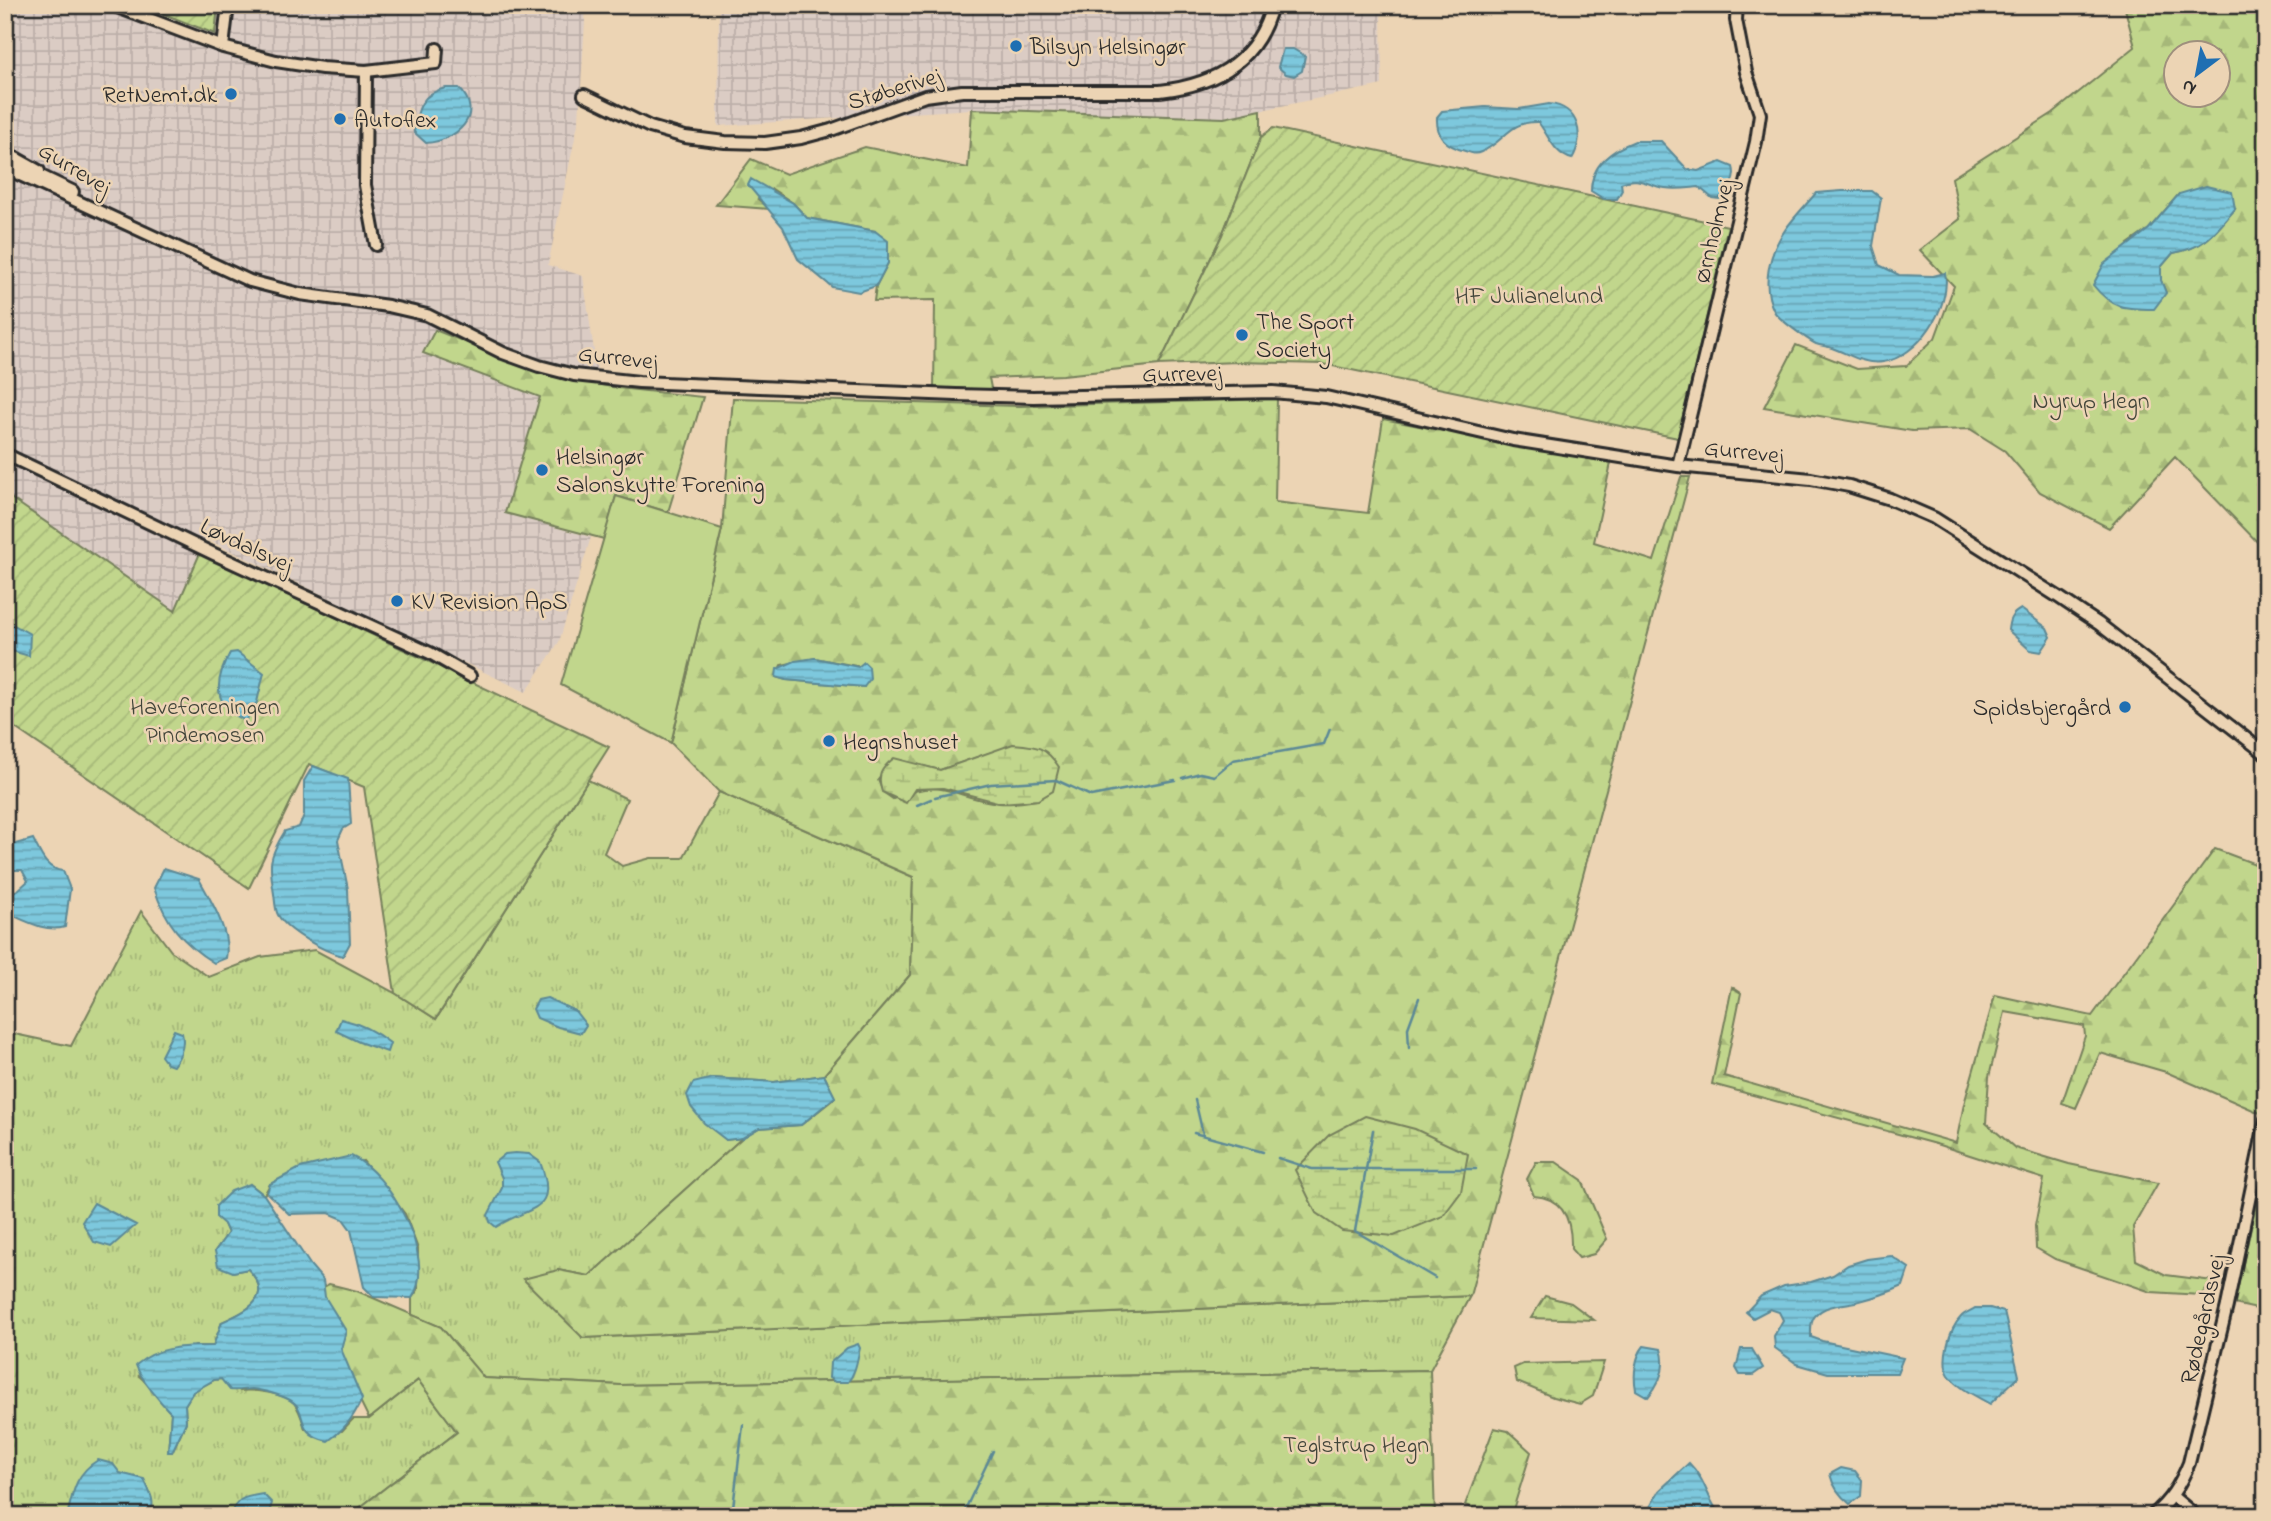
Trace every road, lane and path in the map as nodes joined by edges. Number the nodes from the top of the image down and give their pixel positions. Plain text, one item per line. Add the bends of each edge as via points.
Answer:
1 (112, 5) edge
2 (228, 5) edge
3 (1272, 5) edge
4 (1737, 5) edge
5 (222, 47) junction
6 (437, 49) dead end
7 (366, 71) junction
8 (584, 95) dead end
9 (5, 152) edge
10 (5, 160) edge
11 (5, 168) edge
12 (72, 192) junction
13 (122, 222) junction
14 (376, 245) dead end
15 (5, 454) edge
16 (1678, 466) junction
17 (470, 676) dead end
18 (2266, 754) edge
19 (2266, 1119) edge
20 (2172, 1496) junction
21 (2152, 1516) edge
22 (2196, 1516) edge

1 - 5 street
2 - 5 street
3 - 8 street, Støberivej via 1256,41 1238,63 1188,88 962,91 923,96 831,130 765,143 685,137 650,127
4 - 16 street, Ørnholmvej via 1746,72 1760,114
5 - 7 street via 276,61
6 - 7 street via 436,63
7 - 14 street via 365,185
9 - 12 street, Gurrevej
10 - 12 main road
11 - 13 street, Gurrevej
12 - 13 street, Gurrevej
13 - 16 street, Gurrevej via 250,281 427,315 503,353 574,375 956,396 1273,392 1326,397 1513,440
15 - 17 street, Løvdalsvej via 430,653
16 - 18 street, Gurrevej via 1811,479 1911,506 2099,624
19 - 20 street, Rødegårdsvej via 2199,1424 2189,1463
20 - 21 street, Rødegårdsvej
20 - 22 street

